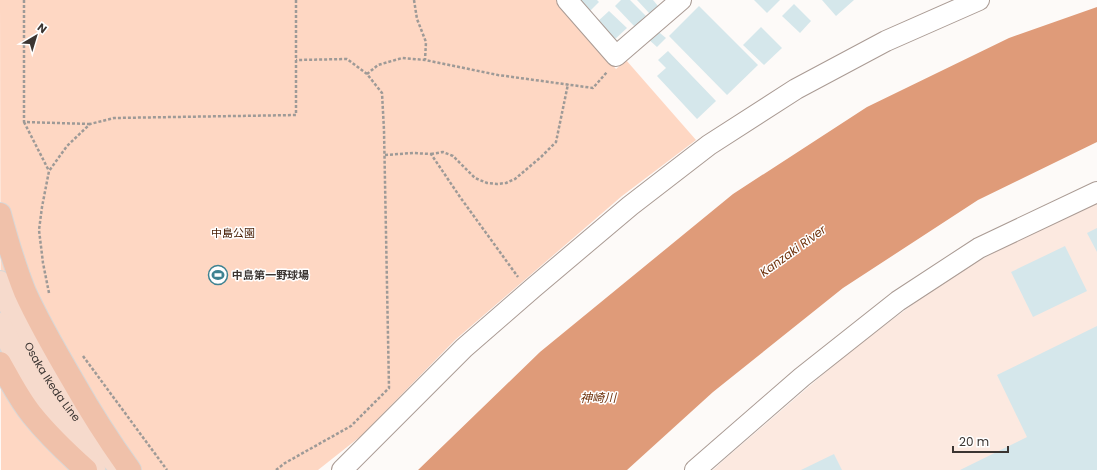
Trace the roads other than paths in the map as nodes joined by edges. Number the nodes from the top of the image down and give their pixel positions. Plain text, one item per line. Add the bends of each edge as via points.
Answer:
1 (567, 0) edge
2 (681, 0) edge
3 (979, 0) edge
4 (1097, 192) edge
5 (0, 214) edge
6 (0, 282) edge
7 (0, 324) edge
8 (0, 362) edge
9 (86, 470) edge
10 (96, 470) edge
11 (123, 470) edge
12 (130, 470) edge
13 (342, 470) edge
14 (695, 470) edge

1 - 2 street via 612,63
3 - 13 street via 886,41 796,89 709,145 630,206 464,348
4 - 14 street via 979,248 898,301 802,377
5 - 12 highway via 14,263 40,322 89,410
6 - 11 main road, Osaka Ikeda Line via 29,346 47,377 86,428
7 - 10 main road, Osaka Ikeda Line via 46,406
8 - 9 highway via 32,416

